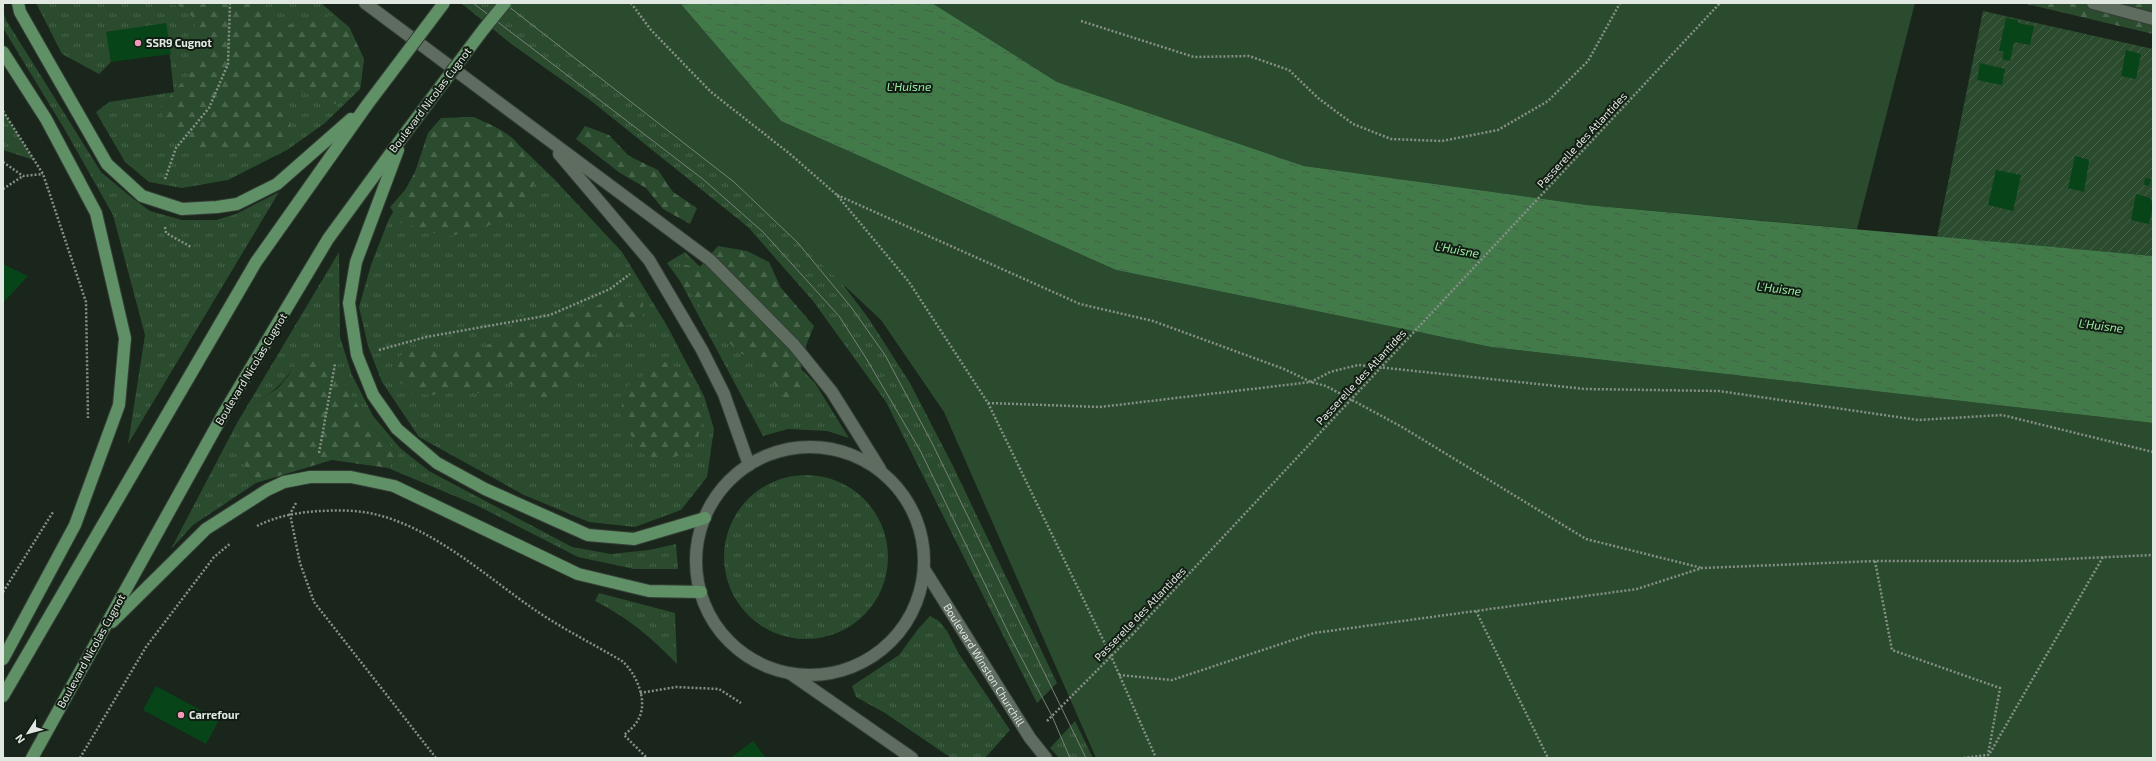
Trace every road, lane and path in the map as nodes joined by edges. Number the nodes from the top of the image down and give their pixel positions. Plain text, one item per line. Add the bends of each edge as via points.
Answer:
1 (18, 3) edge
2 (230, 3) edge
3 (365, 3) edge
4 (444, 3) edge
5 (505, 3) edge
6 (631, 3) edge
7 (1620, 3) edge
8 (1720, 3) edge
9 (2093, 3) edge
10 (2153, 19) edge
11 (1082, 21) dead end
12 (3, 52) edge
13 (368, 105) junction
14 (3, 111) edge
15 (404, 135) junction
16 (544, 137) junction
17 (3, 162) edge
18 (43, 174) junction
19 (23, 176) junction
20 (3, 189) edge
21 (837, 195) junction
22 (160, 202) junction
23 (191, 247) dead end
24 (649, 260) junction
25 (357, 355) junction
26 (1311, 382) junction
27 (988, 403) junction
28 (86, 422) dead end
29 (2153, 452) edge
30 (320, 453) dead end
31 (749, 465) junction
32 (883, 474) junction
33 (298, 499) dead end
34 (57, 506) dead end
35 (290, 514) junction
36 (704, 518) junction
37 (254, 528) dead end
38 (236, 538) dead end
39 (2153, 554) edge
40 (2103, 557) junction
41 (1875, 561) junction
42 (1702, 568) junction
43 (924, 569) junction
44 (3, 592) edge
45 (702, 596) junction
46 (1476, 610) junction
47 (102, 633) junction
48 (1111, 656) junction
49 (3, 659) edge
50 (790, 673) junction
51 (1119, 675) junction
52 (640, 693) junction
53 (3, 696) edge
54 (741, 703) dead end
55 (1030, 738) junction
56 (1988, 755) junction
57 (32, 758) edge
58 (80, 758) edge
59 (436, 758) edge
60 (647, 758) edge
61 (912, 758) edge
62 (1046, 758) edge
63 (1156, 758) edge
64 (1548, 758) edge
65 (1964, 758) edge

1 - 22 main road via 20,12 107,164 142,196
2 - 22 path via 228,64 209,108 176,148 165,176
3 - 16 street
4 - 13 main road, bridge
5 - 15 main road, Boulevard Nicolas Cugnot, bridge
6 - 21 path via 651,30 711,92
7 - 11 path via 1588,61 1548,101 1498,130 1442,141 1391,139 1353,124 1318,98 1289,70 1249,56 1194,57
8 - 48 path, Passerelle des Atlantides, bridge
9 - 10 street
12 - 49 main road via 46,119 96,213 125,338 119,405 75,525
13 - 22 main road via 278,184 238,204 182,209
13 - 53 main road via 256,262
14 - 18 path
15 - 25 main road via 356,262 349,303
15 - 47 main road, Boulevard Nicolas Cugnot via 328,239 225,412
16 - 24 street
16 - 32 street via 710,260 799,351 832,392
17 - 19 path
18 - 19 path
18 - 28 path via 86,302
19 - 20 path
21 - 26 path via 1080,304 1153,321 1284,369
21 - 27 path via 909,282
22 - 23 path via 166,233
24 - 25 path via 610,289 550,315 426,337
24 - 31 street via 702,350 724,394
25 - 30 path via 335,360
25 - 36 main road via 373,395 397,429 437,463 485,489 588,535 634,539
26 - 27 path via 1100,407
26 - 29 path via 1330,372 1358,365 1584,389 1719,391 1918,420 2002,414
26 - 42 path via 1326,386 1402,427 1586,540
27 - 48 path
31 - 32 street via 786,450 817,448 847,454 866,462
31 - 36 street via 723,488
32 - 43 street via 898,489 914,516 921,535
33 - 35 path
34 - 44 path
35 - 37 path
35 - 52 path via 325,511 378,515 427,536 478,568 561,628 622,661 636,678
35 - 59 path via 300,563 314,602
36 - 45 street via 696,555
38 - 58 path via 214,557 146,647
39 - 40 path
40 - 41 path
40 - 56 path
41 - 42 path
41 - 56 path via 1892,650 2000,688
42 - 46 path via 1636,589
43 - 50 street via 919,594 911,613 900,630 879,652 842,671 811,675
43 - 55 street, Boulevard Winston Churchill
45 - 47 main road via 649,591 578,574 394,486 351,477 310,477 284,482 267,490 206,529
45 - 50 street via 718,629 733,645 760,663
46 - 51 path via 1314,633 1172,680
46 - 64 path
47 - 57 main road, Boulevard Nicolas Cugnot
48 - 51 path
48 - 55 path, Passerelle des Atlantides
50 - 61 street
51 - 63 path
52 - 54 path via 676,687 719,689
52 - 60 path via 639,718 624,735
55 - 62 street, Boulevard Winston Churchill
56 - 65 path

